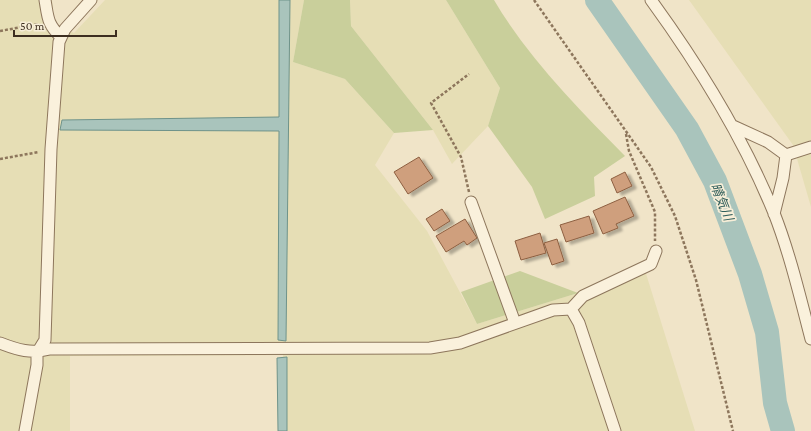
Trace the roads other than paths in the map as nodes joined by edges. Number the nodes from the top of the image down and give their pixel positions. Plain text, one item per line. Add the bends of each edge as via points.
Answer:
1 (45, 0) edge
2 (91, 0) edge
3 (652, 0) edge
4 (61, 37) junction
5 (733, 126) junction
6 (811, 147) edge
7 (786, 155) junction
8 (471, 202) road end
9 (774, 214) junction
10 (656, 251) road end
11 (571, 310) junction
12 (515, 323) junction
13 (811, 339) edge
14 (0, 343) edge
15 (36, 353) junction
16 (25, 431) edge
17 (615, 431) edge

1 - 4 street via 48,22
2 - 4 street
3 - 5 street
4 - 15 street via 51,149 45,340
5 - 7 street via 768,142
5 - 9 street
6 - 7 street
7 - 9 street
8 - 12 street
9 - 13 street
10 - 11 street via 651,264 583,296
11 - 12 street via 553,310
11 - 17 street via 579,323
12 - 15 street via 460,343 430,348 50,349
14 - 15 street
15 - 16 street

